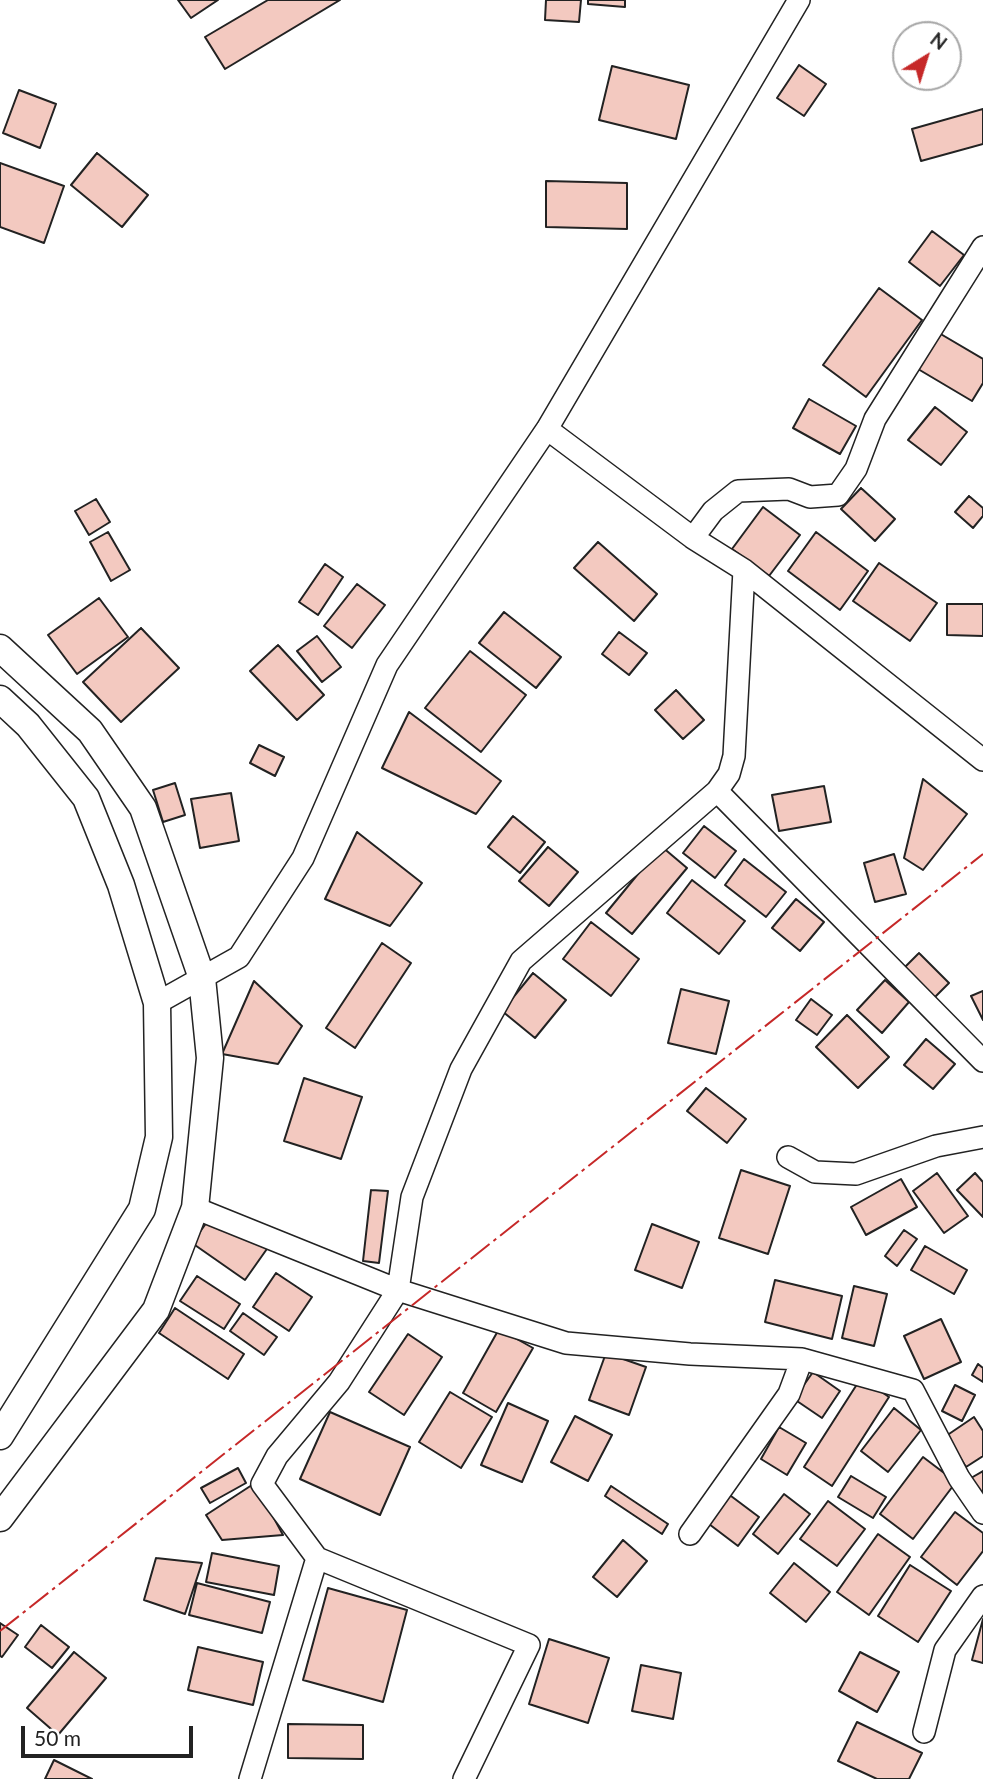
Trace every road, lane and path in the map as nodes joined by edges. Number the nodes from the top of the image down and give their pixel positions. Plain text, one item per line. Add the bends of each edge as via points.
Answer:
1 (799, 0) edge
2 (983, 247) edge
3 (547, 429) junction
4 (692, 538) junction
5 (744, 570) junction
6 (0, 648) edge
7 (0, 699) edge
8 (983, 760) edge
9 (717, 791) junction
10 (202, 978) junction
11 (157, 1003) junction
12 (983, 1060) edge
13 (983, 1138) edge
14 (788, 1157) dead end
15 (195, 1208) junction
16 (398, 1290) junction
17 (802, 1359) junction
18 (0, 1436) edge
19 (983, 1513) edge
20 (0, 1518) edge
21 (690, 1534) dead end
22 (317, 1558) junction
23 (983, 1596) edge
24 (924, 1732) dead end
25 (250, 1779) edge
26 (464, 1779) edge

1 - 3 street
2 - 4 street via 875,419 856,468 838,495 810,496 789,489 738,491 713,511
3 - 4 street
3 - 10 street via 387,665 303,858 239,957
4 - 5 street
5 - 8 street
5 - 9 street via 734,756
6 - 10 street via 90,731 143,807
7 - 11 street via 29,725 86,798 121,885
9 - 12 street
9 - 16 street via 521,961 461,1069 412,1197
10 - 11 street
10 - 15 street via 210,1058
11 - 18 street via 159,1137 142,1209
13 - 14 street via 936,1146 856,1174 815,1172
15 - 16 street
15 - 20 street via 156,1310
16 - 17 street via 566,1343
16 - 22 street via 339,1382 277,1456 262,1484
17 - 19 street via 913,1391
17 - 21 street via 789,1394
22 - 25 street
22 - 26 street via 529,1645
23 - 24 street via 945,1650

